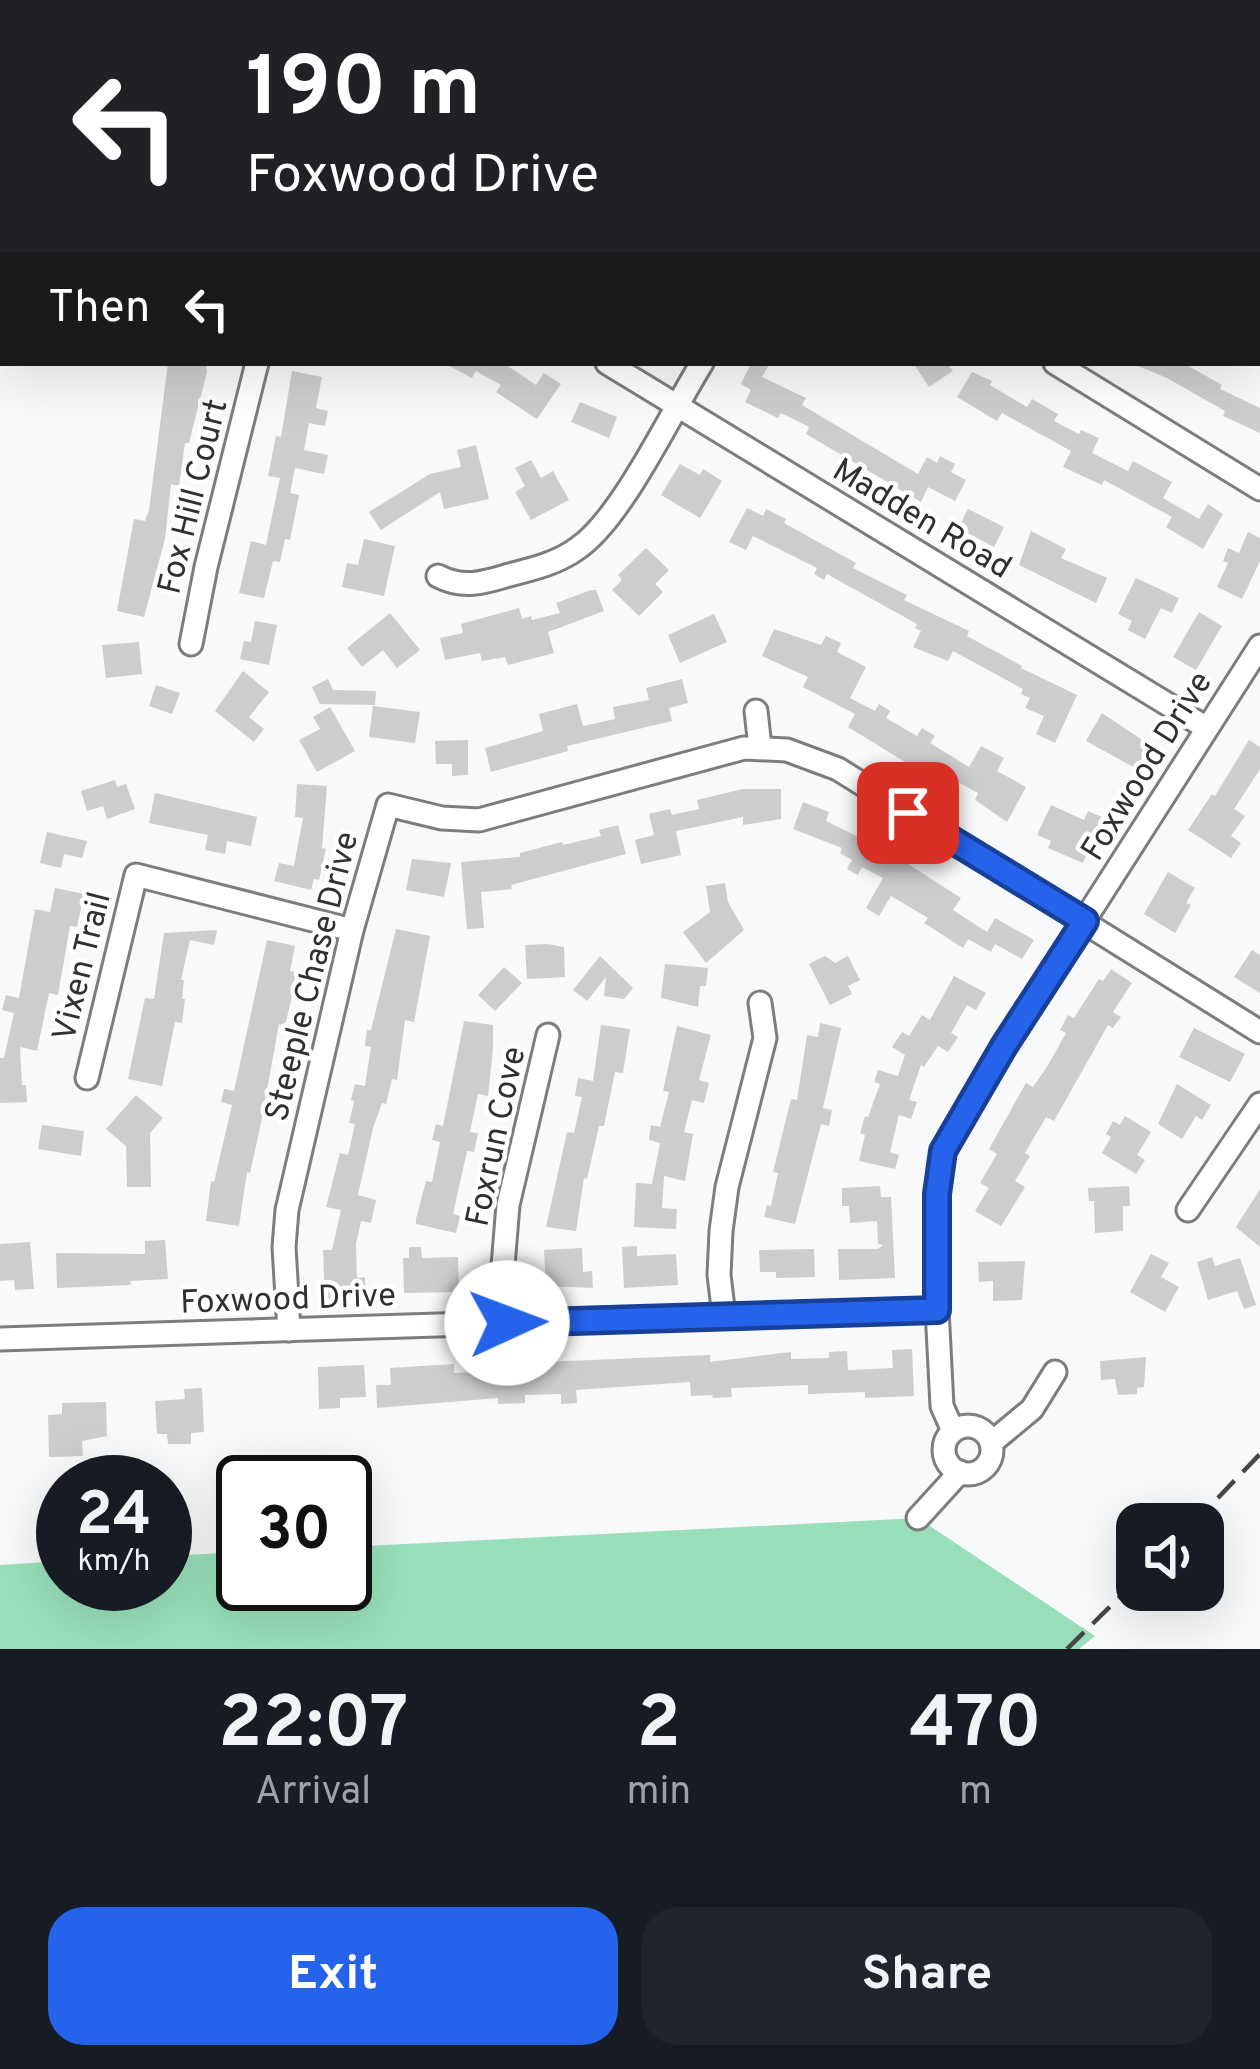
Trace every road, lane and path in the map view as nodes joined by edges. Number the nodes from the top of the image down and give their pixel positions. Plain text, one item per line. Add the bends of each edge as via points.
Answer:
1 (256, 366) edge
2 (612, 366) edge
3 (701, 366) edge
4 (1060, 366) edge
5 (676, 405) junction
6 (1260, 489) edge
7 (437, 576) dead end
8 (191, 644) dead end
9 (1260, 646) edge
10 (756, 711) dead end
11 (1205, 727) junction
12 (760, 747) junction
13 (1085, 921) junction
14 (352, 930) junction
15 (760, 1004) dead end
16 (1260, 1032) edge
17 (548, 1035) dead end
18 (87, 1078) dead end
19 (1260, 1104) edge
20 (1189, 1210) dead end
21 (937, 1310) junction
22 (724, 1316) junction
23 (507, 1323) junction
24 (289, 1330) junction
25 (0, 1339) edge
26 (1055, 1372) dead end
27 (953, 1431) junction
28 (991, 1443) junction
29 (960, 1472) junction
30 (918, 1518) dead end

1 - 8 street, Fox Hill Court
2 - 5 street, Madden Road
3 - 5 street
4 - 6 street
5 - 7 street via 612,514 578,549 474,585
5 - 11 street, Madden Road
9 - 11 street, Foxwood Drive
10 - 12 street
11 - 13 street, Foxwood Drive
12 - 13 street, Steeple Chase Drive via 838,769
12 - 14 street, Steeple Chase Drive via 478,820 388,805
13 - 16 street, Steeple Chase Drive
13 - 21 street, Foxwood Drive via 943,1151
14 - 18 street, Vixen Trail via 136,875
14 - 24 street, Steeple Chase Drive via 287,1210
15 - 22 street via 765,1038 721,1231
17 - 23 street, Foxrun Cove via 508,1205
19 - 20 street
21 - 22 street, Foxwood Drive
21 - 27 street, Foxwood Drive via 942,1406
22 - 23 street, Foxwood Drive
23 - 24 street, Foxwood Drive
24 - 25 street, Foxwood Drive
26 - 28 street via 1032,1409
27 - 28 street via 974,1427
27 - 29 street via 944,1448
28 - 29 street via 983,1468
29 - 30 street

